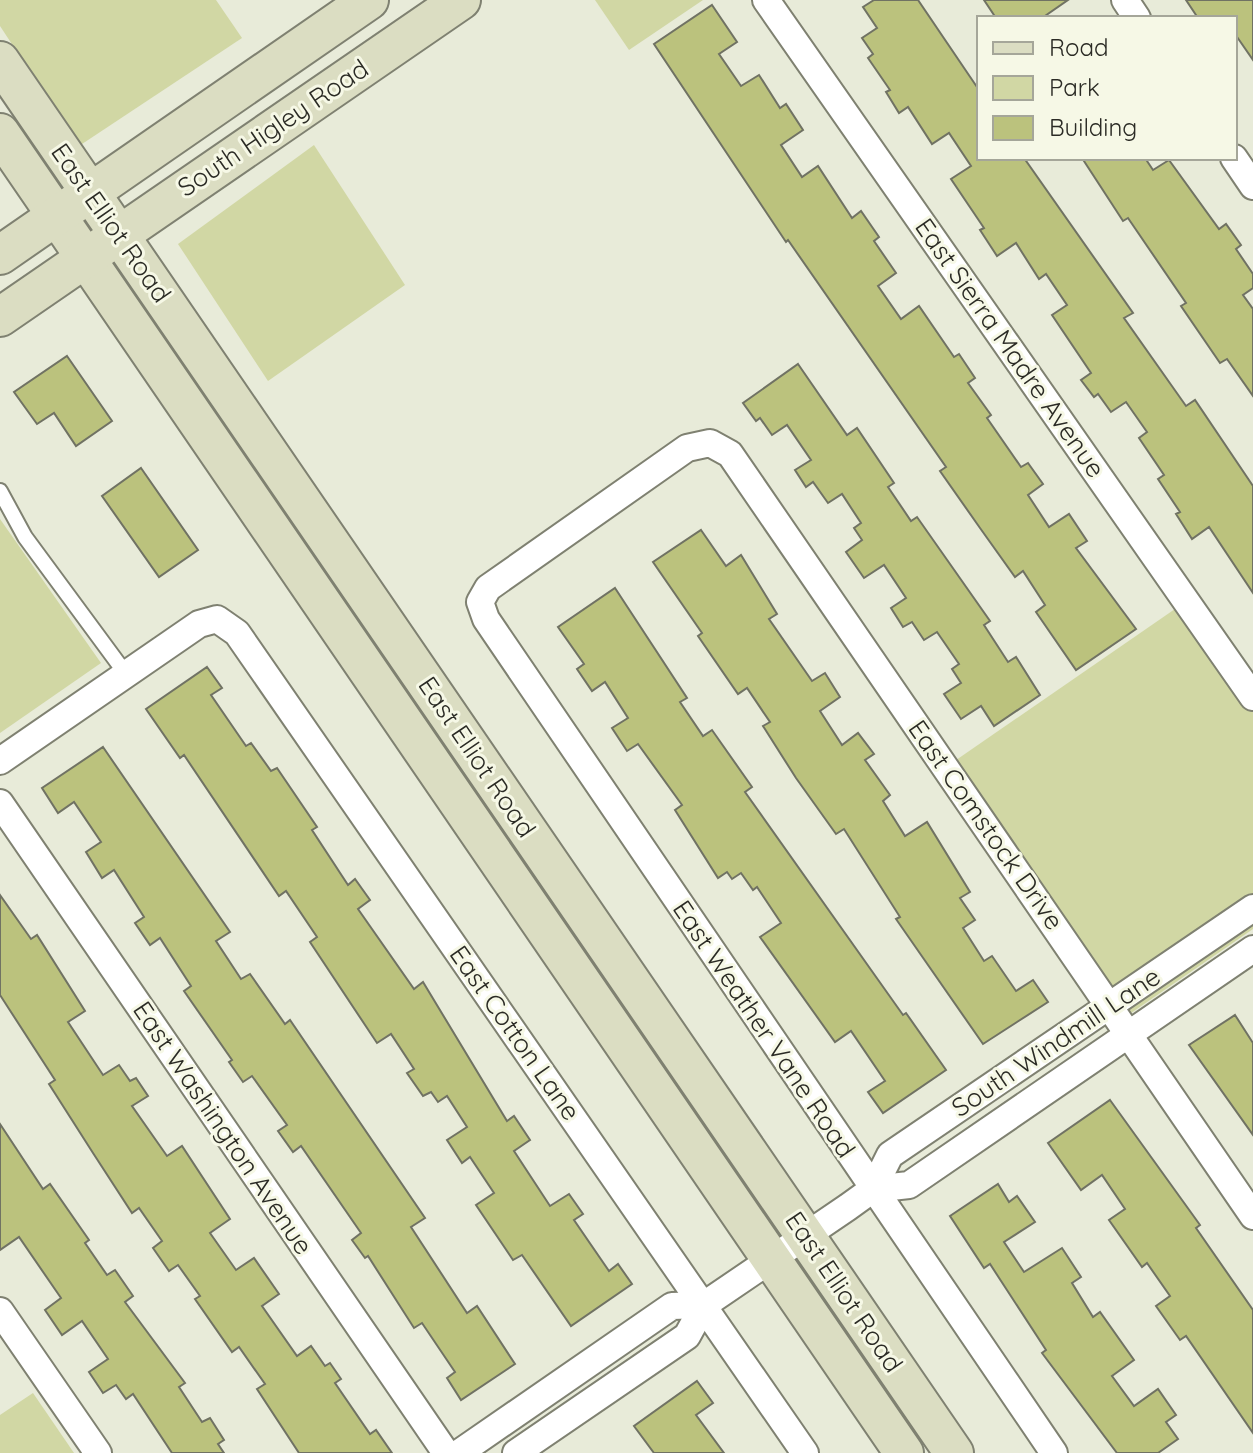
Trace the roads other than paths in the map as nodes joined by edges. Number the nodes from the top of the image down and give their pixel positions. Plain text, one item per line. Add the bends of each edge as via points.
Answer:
1 (369, 0) edge
2 (461, 0) edge
3 (766, 0) edge
4 (0, 61) edge
5 (0, 133) edge
6 (1235, 160) edge
7 (1253, 186) edge
8 (74, 204) junction
9 (119, 234) junction
10 (0, 255) edge
11 (86, 257) junction
12 (0, 317) edge
13 (710, 443) joint
14 (0, 491) edge
15 (126, 674) junction
16 (1253, 697) edge
17 (0, 761) edge
18 (0, 803) edge
19 (1253, 908) edge
20 (1253, 949) edge
21 (1111, 1005) junction
22 (1130, 1034) junction
23 (873, 1189) junction
24 (1253, 1216) edge
25 (788, 1248) junction
26 (704, 1305) junction
27 (0, 1311) edge
28 (98, 1453) edge
29 (446, 1453) edge
30 (459, 1453) edge
31 (516, 1453) edge
32 (805, 1453) edge
33 (904, 1453) edge
34 (954, 1453) edge
35 (1054, 1453) edge

1 - 8 main road, South Higley Road
2 - 9 main road, South Higley Road
3 - 16 street, East Sierra Madre Avenue
4 - 8 main road, East Elliot Road
5 - 8 main road, East Elliot Road
6 - 7 street
8 - 9 main road, East Elliot Road
8 - 10 main road, South Higley Road
8 - 11 main road, East Elliot Road
9 - 11 main road, South Higley Road
9 - 25 main road, East Elliot Road
11 - 12 main road, South Higley Road
11 - 25 main road, East Elliot Road
13 - 21 street, East Comstock Drive via 730,454
13 - 23 street, East Weather Vane Road via 687,448 488,588 480,602 486,619
14 - 15 lane via 25,537
15 - 17 street
15 - 26 street, East Cotton Lane via 199,624 217,619 237,633
18 - 29 street, East Washington Avenue
19 - 21 street, South Windmill Lane
20 - 22 street, South Windmill Lane
21 - 22 street, East Comstock Drive
21 - 23 street, South Windmill Lane via 890,1155
22 - 23 street, South Windmill Lane via 909,1185
22 - 24 street, East Comstock Drive
23 - 25 street, South Windmill Lane
23 - 35 street, East Weather Vane Road
25 - 26 street, South Windmill Lane
25 - 33 main road, East Elliot Road
25 - 34 main road, East Elliot Road
26 - 30 street via 672,1306
26 - 31 street via 687,1336
26 - 32 street, East Cotton Lane
27 - 28 street

